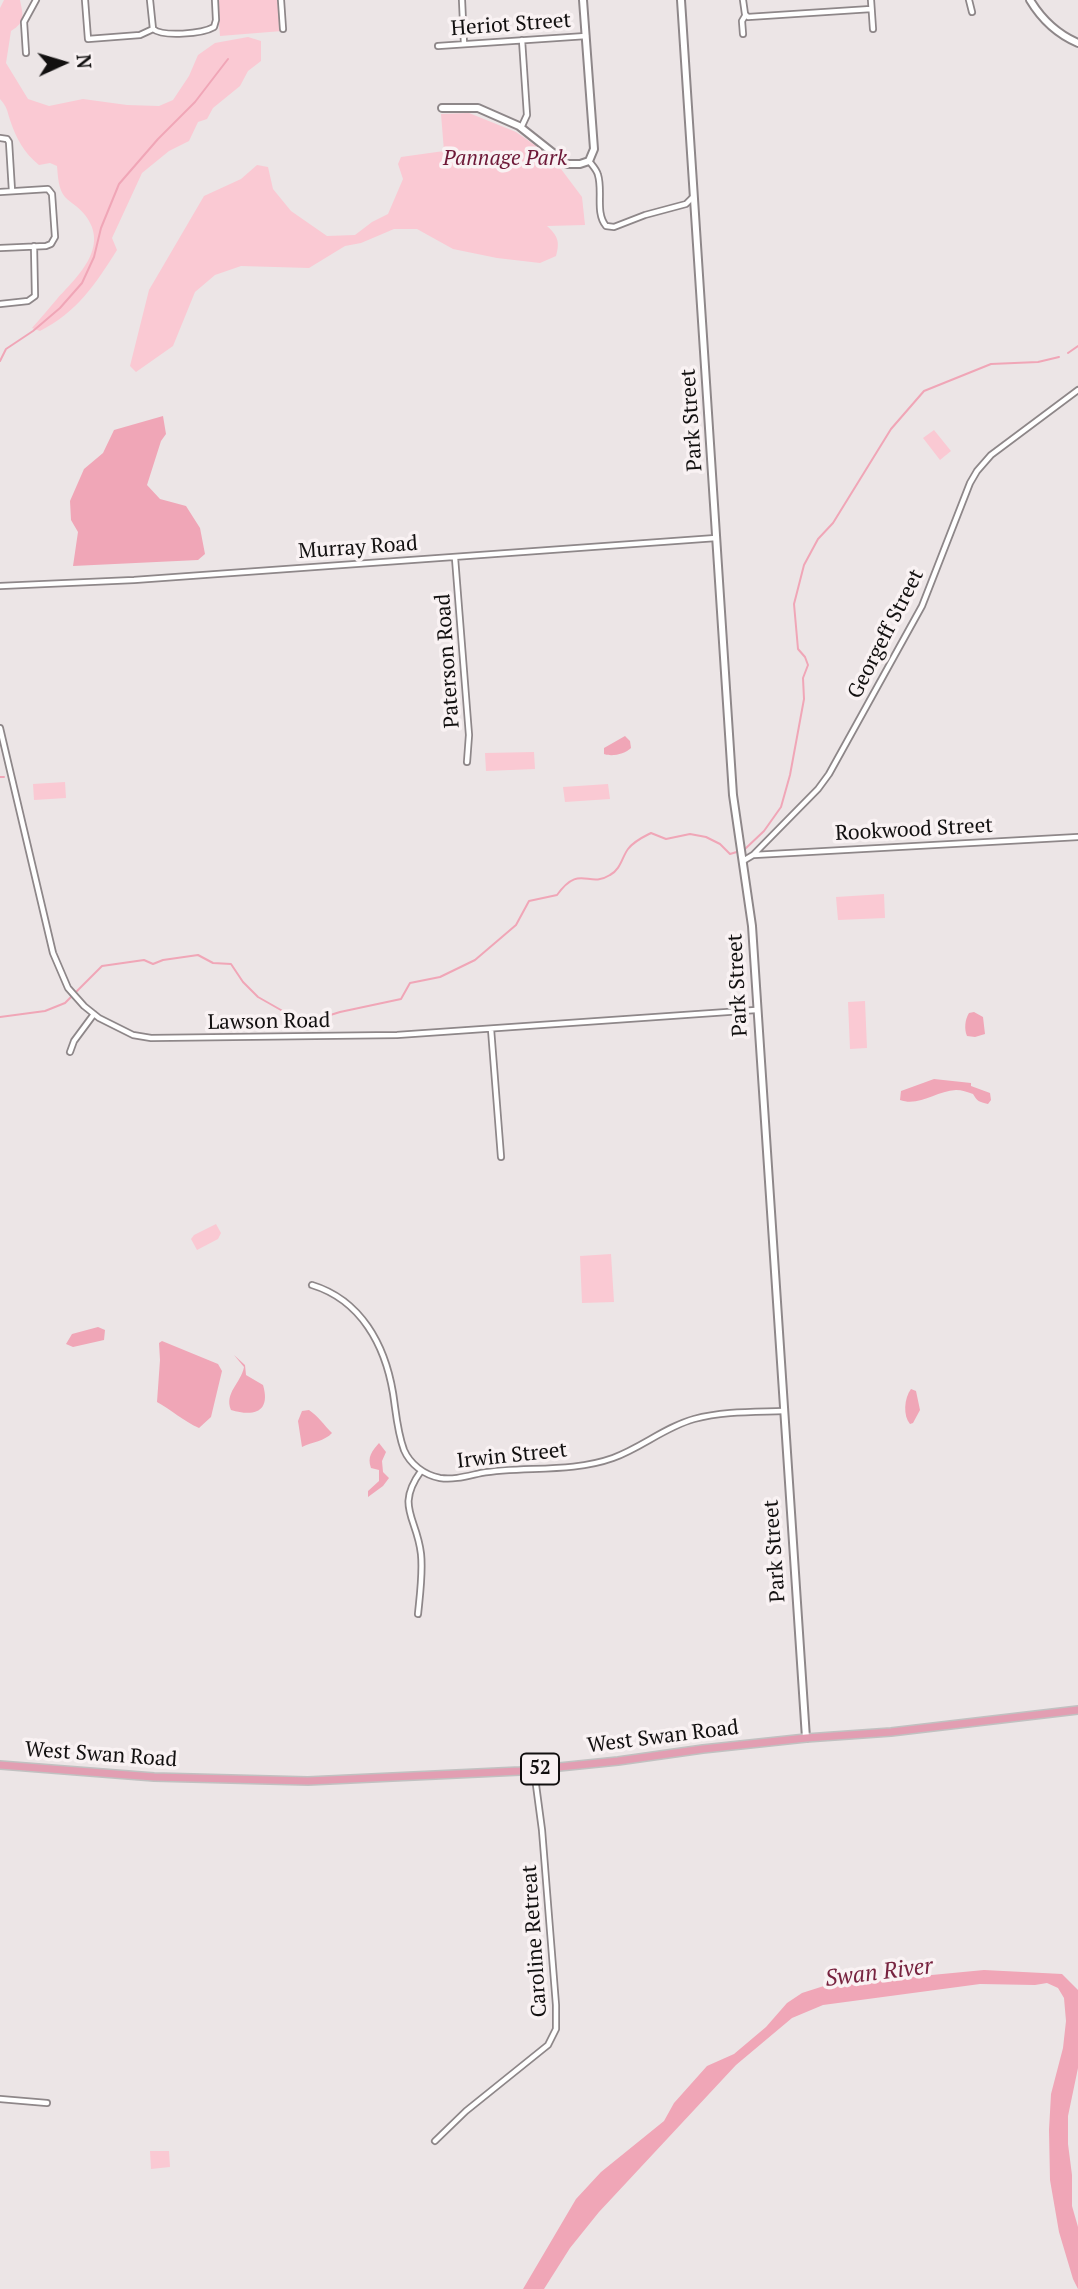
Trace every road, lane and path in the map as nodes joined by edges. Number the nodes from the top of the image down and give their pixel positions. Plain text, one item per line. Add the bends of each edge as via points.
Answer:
1 (36, 0) edge
2 (85, 0) edge
3 (150, 0) edge
4 (215, 0) edge
5 (281, 0) edge
6 (462, 0) edge
7 (583, 0) edge
8 (681, 0) edge
9 (743, 0) edge
10 (871, 0) edge
11 (969, 0) edge
12 (1030, 0) edge
13 (871, 9) junction
14 (972, 12) dead end
15 (746, 16) junction
16 (153, 29) junction
17 (284, 29) dead end
18 (873, 29) dead end
19 (743, 34) dead end
20 (586, 36) junction
21 (522, 40) junction
22 (1078, 43) edge
23 (464, 44) junction
24 (438, 47) dead end
25 (26, 53) dead end
26 (443, 108) dead end
27 (521, 128) junction
28 (0, 138) edge
29 (589, 161) junction
30 (692, 177) junction
31 (12, 191) junction
32 (0, 192) edge
33 (692, 198) junction
34 (696, 230) junction
35 (34, 246) junction
36 (0, 248) edge
37 (0, 304) edge
38 (1078, 390) edge
39 (717, 538) junction
40 (455, 558) junction
41 (0, 586) edge
42 (0, 728) edge
43 (467, 762) dead end
44 (1078, 837) edge
45 (753, 855) junction
46 (742, 862) junction
47 (756, 1010) junction
48 (94, 1014) junction
49 (491, 1028) junction
50 (70, 1052) dead end
51 (501, 1157) dead end
52 (312, 1285) dead end
53 (783, 1411) junction
54 (421, 1471) junction
55 (418, 1614) dead end
56 (1078, 1710) edge
57 (806, 1738) junction
58 (0, 1765) edge
59 (533, 1769) junction
60 (0, 2099) edge
61 (47, 2104) dead end
62 (435, 2141) dead end

1 - 25 street via 24,22
2 - 16 street via 88,39 140,35
3 - 16 street
4 - 16 street via 216,20 208,31 161,34
5 - 17 street
6 - 23 street
7 - 20 street
8 - 30 street, Park Street
9 - 15 street
10 - 13 street
11 - 14 street
12 - 22 street via 1048,25
13 - 15 street
13 - 18 street
15 - 19 street
20 - 21 street, Heriot Street
20 - 29 street via 594,149
21 - 23 street, Heriot Street
21 - 27 street via 527,115
23 - 24 street, Heriot Street
26 - 27 street via 478,108
27 - 29 street via 567,163
28 - 31 street via 9,142
29 - 33 street via 599,176 606,226 686,204
30 - 33 street, Park Street
30 - 34 street, Park Street
31 - 32 street
31 - 35 street via 51,191 54,240 47,246
33 - 34 street, Park Street
34 - 39 street, Park Street
35 - 36 street
35 - 37 street via 35,296 28,302
38 - 45 street, Georgeff Street via 991,455 977,471 922,606 829,774
39 - 40 street, Murray Road
39 - 46 street, Park Street via 733,795
40 - 41 street, Murray Road
40 - 43 street, Paterson Road via 469,735
42 - 48 street, Lawson Road via 53,953 68,988
44 - 45 street, Rookwood Street
45 - 46 street, Georgeff Street
46 - 47 street, Park Street via 752,926
47 - 49 street, Lawson Road
47 - 53 street, Park Street
48 - 49 street, Lawson Road via 133,1035 151,1038 348,1037
48 - 50 street
49 - 51 street
52 - 54 street via 331,1291 362,1318 379,1342 399,1437 407,1457
53 - 54 street, Irwin Street via 694,1418 615,1458 589,1464 463,1478 439,1478
53 - 57 street, Park Street
54 - 55 street via 408,1497 422,1558
56 - 57 main road, West Swan Road / 52
57 - 59 main road, West Swan Road / 52
58 - 59 main road, West Swan Road / 52 via 154,1777 307,1781
59 - 62 street, Caroline Retreat via 542,1830 556,2029 548,2045
60 - 61 street

